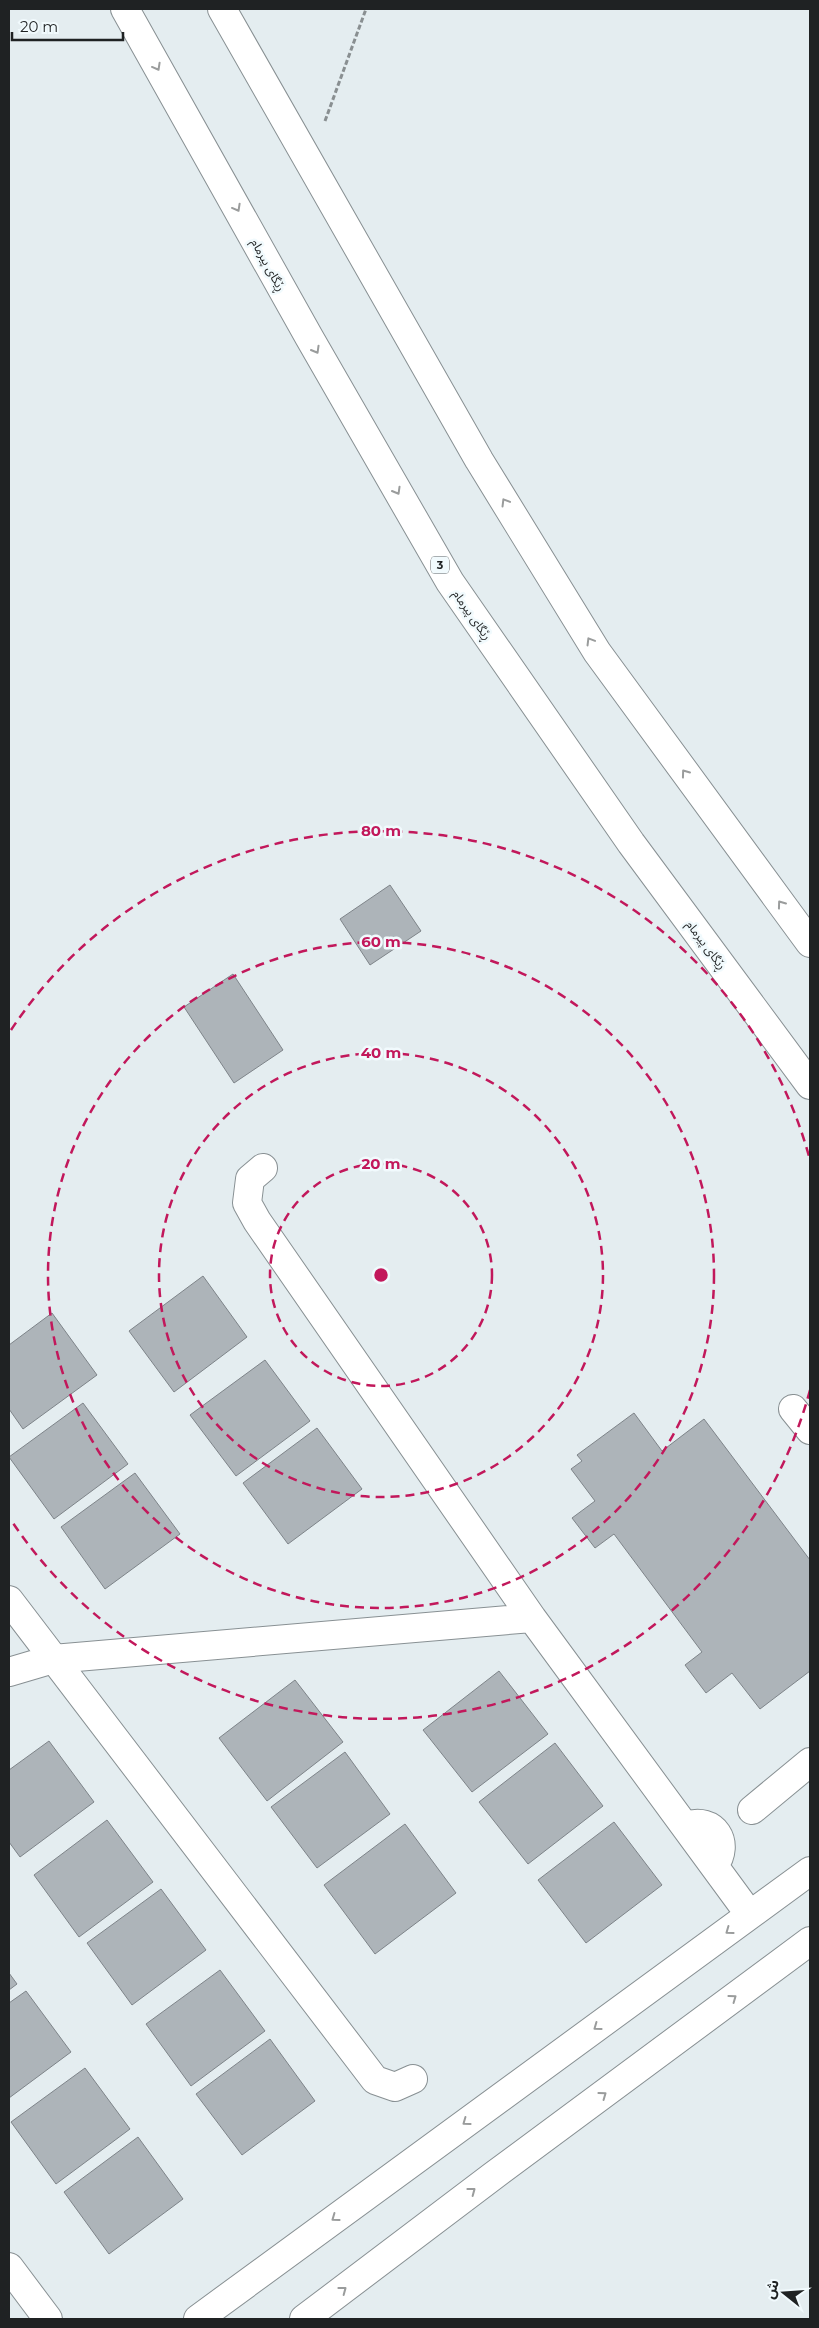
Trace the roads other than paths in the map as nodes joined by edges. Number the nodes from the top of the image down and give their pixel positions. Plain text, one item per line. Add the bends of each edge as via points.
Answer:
1 (125, 9) edge
2 (222, 9) edge
3 (810, 943) edge
4 (810, 1085) edge
5 (263, 1168) dead end
6 (793, 1409) dead end
7 (810, 1430) edge
8 (9, 1600) edge
9 (532, 1618) junction
10 (53, 1659) junction
11 (9, 1672) edge
12 (810, 1762) edge
13 (752, 1810) dead end
14 (810, 1871) edge
15 (750, 1915) junction
16 (810, 1941) edge
17 (413, 2079) dead end
18 (9, 2267) edge
19 (48, 2319) edge
20 (198, 2319) edge
21 (304, 2319) edge

1 -> 4 main road, ڕێگای پیرمام / 3 via 450,582 631,844
3 -> 2 main road via 597,652 479,460
5 - 9 main road via 250,1179 247,1203 257,1221
6 - 7 main road
8 - 10 main road
9 - 10 main road
9 - 15 main road
10 - 11 main road
10 - 17 main road via 375,2080 395,2087
12 - 13 main road
14 - 15 main road
15 -> 20 main road
21 -> 16 main road
18 - 19 main road

